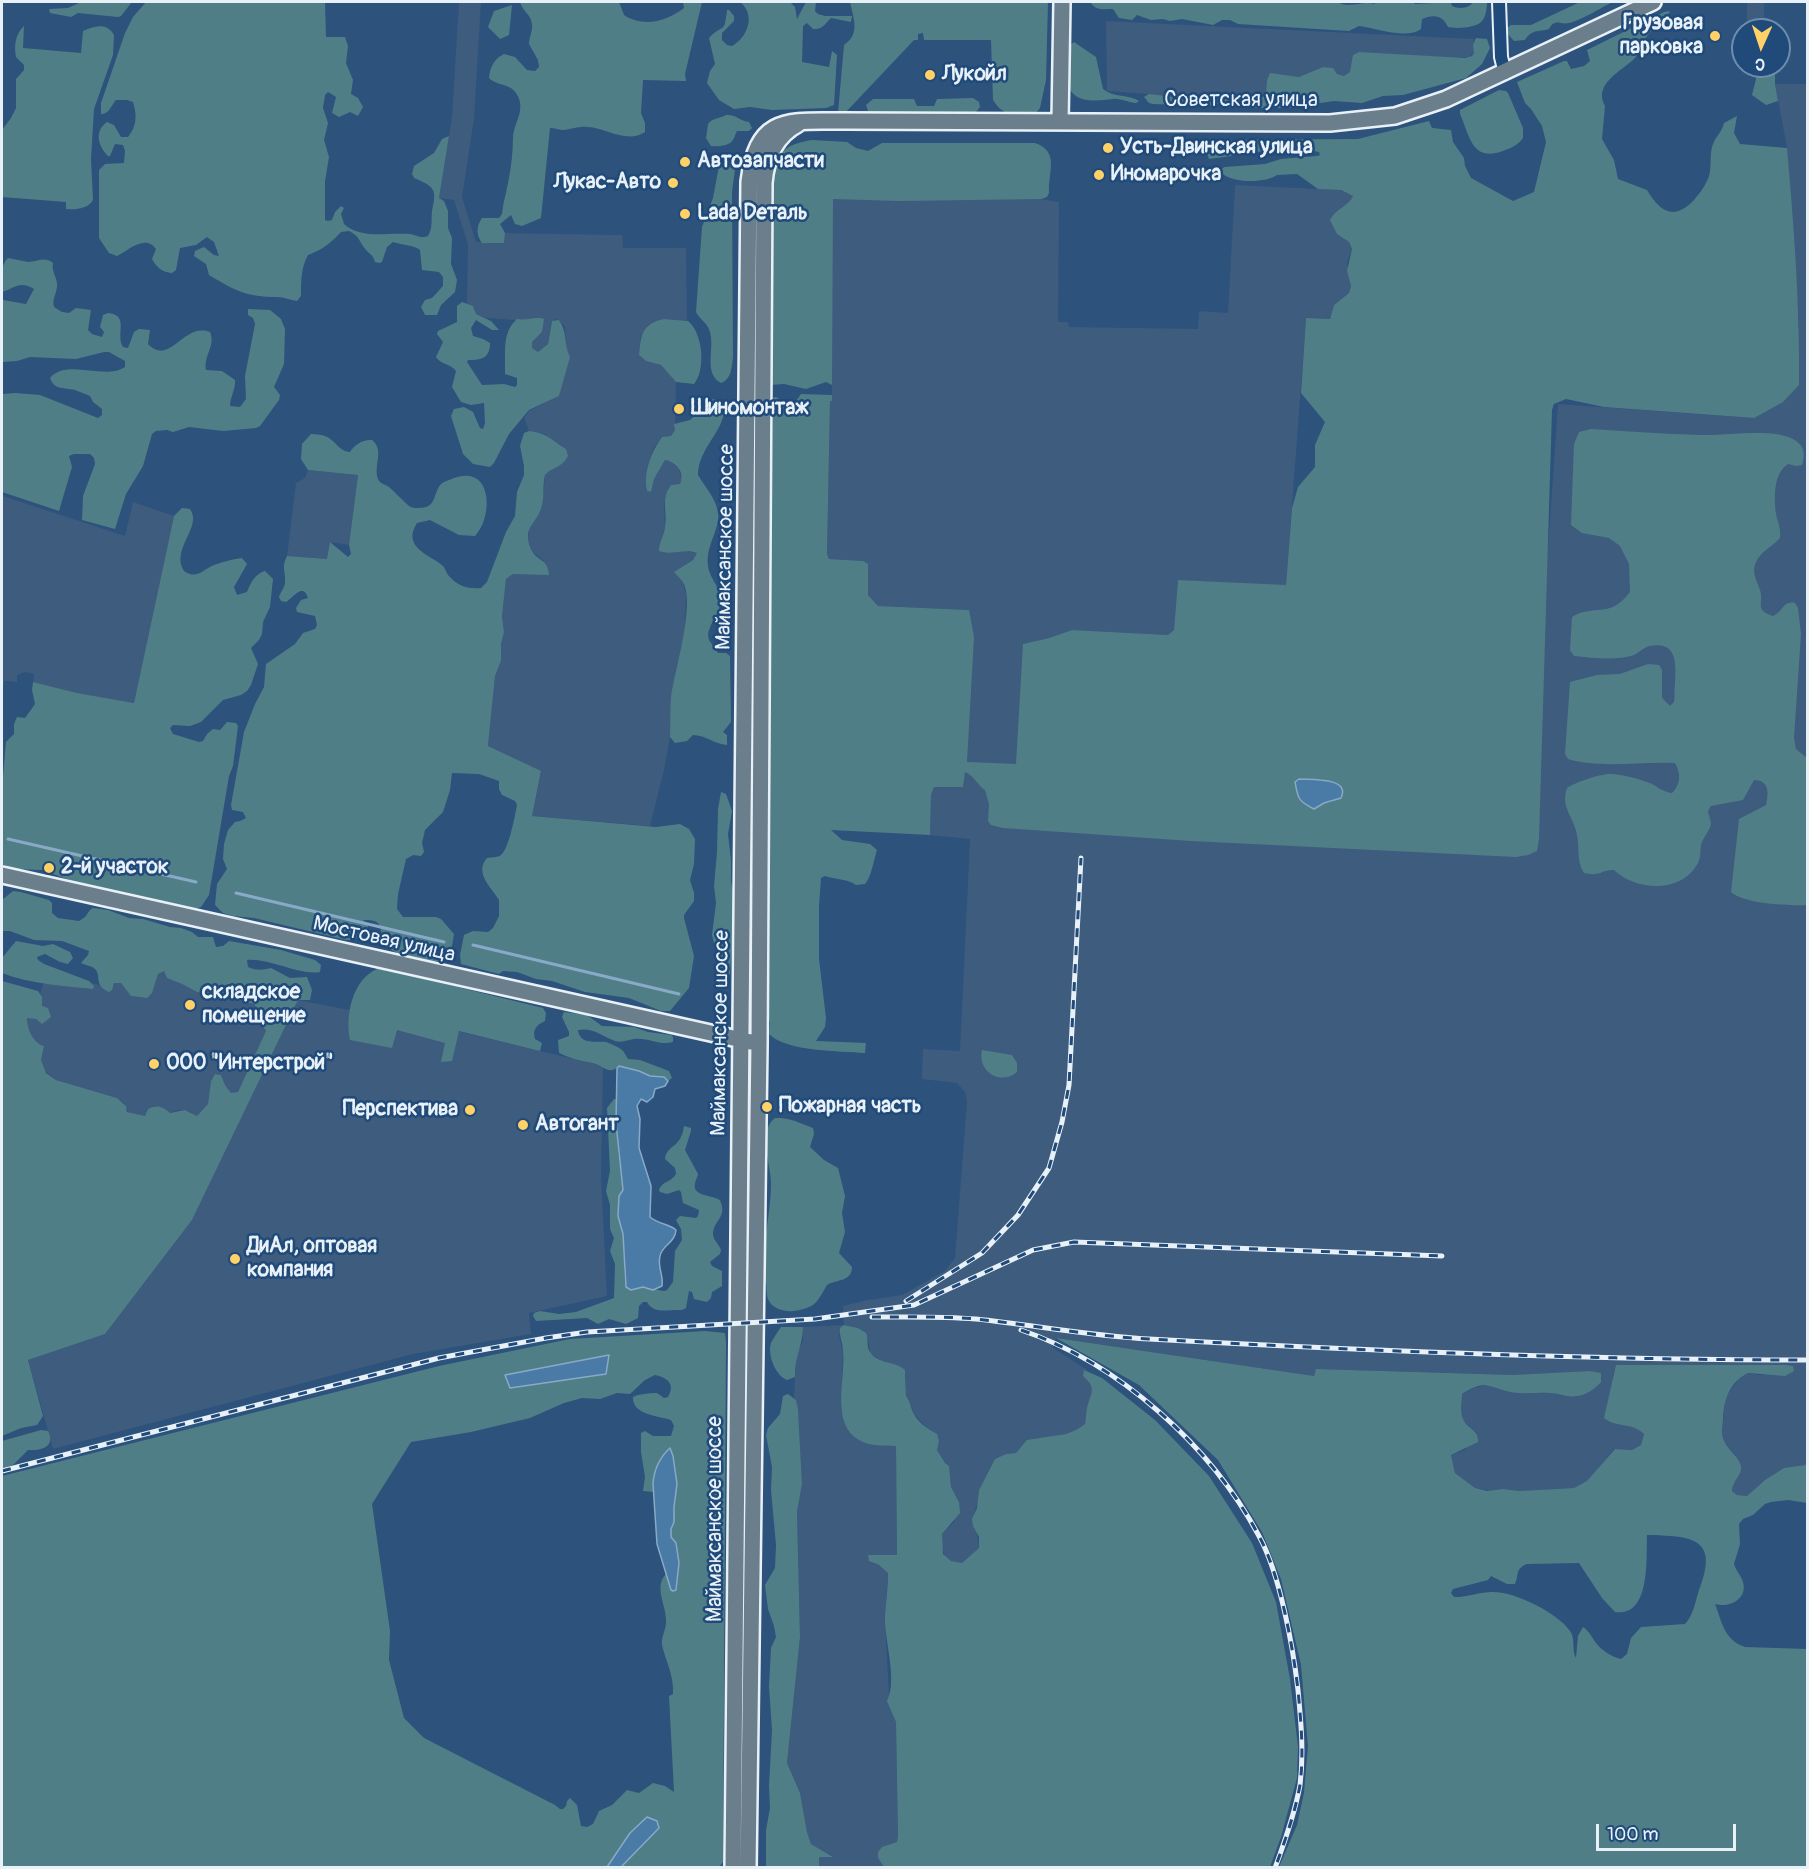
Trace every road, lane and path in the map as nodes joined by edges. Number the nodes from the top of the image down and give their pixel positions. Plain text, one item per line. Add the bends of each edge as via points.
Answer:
1 (1062, 2) edge
2 (1499, 2) edge
3 (1653, 2) edge
4 (1505, 73) junction
5 (1060, 121) junction
6 (803, 122) junction
7 (2, 875) edge
8 (742, 1041) junction
9 (759, 1044) junction
10 (733, 1868) edge
11 (748, 1868) edge

1 - 5 main road
2 - 4 street
3 - 4 main road, Советская улица
4 - 5 main road, Советская улица via 1395,116 1330,123
5 - 6 main road, Советская улица
6 - 8 main road, Маймаксанское шоссе via 769,130 754,158 749,183
6 - 9 main road, Маймаксанское шоссе via 777,141 766,162 764,183
7 - 8 main road, Мостовая улица
8 - 9 main road, Мостовая улица
8 - 10 main road, Маймаксанское шоссе
9 - 11 main road, Маймаксанское шоссе

